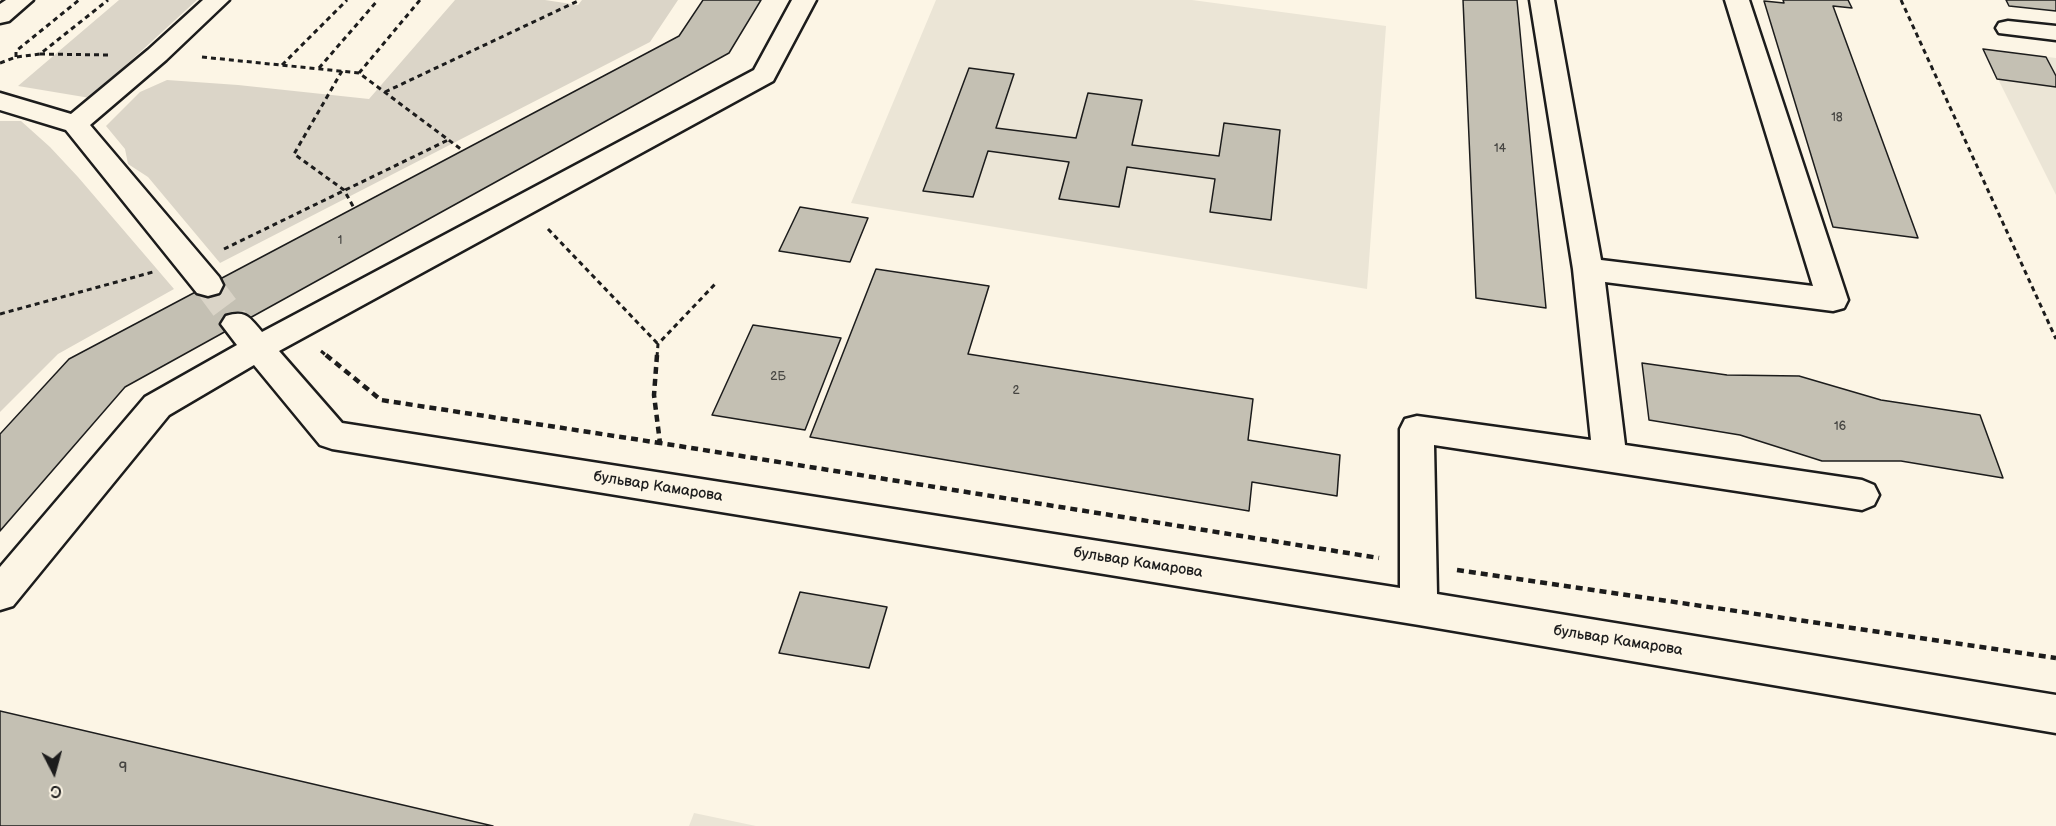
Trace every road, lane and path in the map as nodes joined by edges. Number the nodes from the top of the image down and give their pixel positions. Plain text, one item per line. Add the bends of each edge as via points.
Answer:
1 (21, 0) edge
2 (79, 0) edge
3 (108, 0) edge
4 (217, 0) edge
5 (348, 0) edge
6 (378, 0) edge
7 (420, 0) edge
8 (580, 0) edge
9 (804, 0) edge
10 (1542, 0) edge
11 (1737, 0) edge
12 (1901, 0) edge
13 (0, 16) edge
14 (2008, 28) dead end
15 (2056, 33) edge
16 (40, 54) junction
17 (156, 55) junction
18 (16, 57) junction
19 (0, 63) edge
20 (282, 65) junction
21 (319, 68) junction
22 (342, 71) junction
23 (359, 73) junction
24 (385, 92) junction
25 (0, 101) edge
26 (75, 124) junction
27 (448, 140) junction
28 (462, 150) dead end
29 (344, 190) junction
30 (525, 204) junction
31 (354, 208) dead end
32 (189, 262) junction
33 (1588, 269) junction
34 (717, 282) dead end
35 (208, 285) tunnel mouth
36 (0, 314) edge
37 (309, 321) junction
38 (248, 336) junction
39 (2056, 339) edge
40 (658, 344) junction
41 (660, 443) junction
42 (1610, 457) junction
43 (1862, 495) dead end
44 (1419, 565) junction
45 (0, 594) edge
46 (1419, 608) junction
47 (2056, 658) edge
48 (2056, 714) edge

1 - 13 street
2 - 18 path via 16,51
3 - 16 path
4 - 17 street
5 - 20 path
6 - 21 path
7 - 23 path
8 - 24 path
9 - 30 street via 764,75
10 - 33 street
11 - 33 street via 1833,300
12 - 39 path
14 - 15 street
16 - 17 path
16 - 18 path
17 - 20 path
17 - 26 street
18 - 19 path
20 - 21 path
21 - 22 path
22 - 23 path
22 - 29 path via 294,154
23 - 24 path
24 - 27 path
25 - 26 street
26 - 32 street
27 - 28 path
27 - 29 path
29 - 31 path
29 - 32 path
30 - 37 street
30 - 40 path
32 - 35 street
32 - 36 path
33 - 42 street
34 - 40 path
37 - 38 street
37 - 41 path via 322,352 381,399
38 - 45 street via 157,406
38 - 46 street, бульвар Камарова via 332,435
40 - 41 path via 654,395
41 - 44 path
42 - 43 street
42 - 44 street via 1417,429
44 - 46 street
44 - 47 path
46 - 48 street, бульвар Камарова

